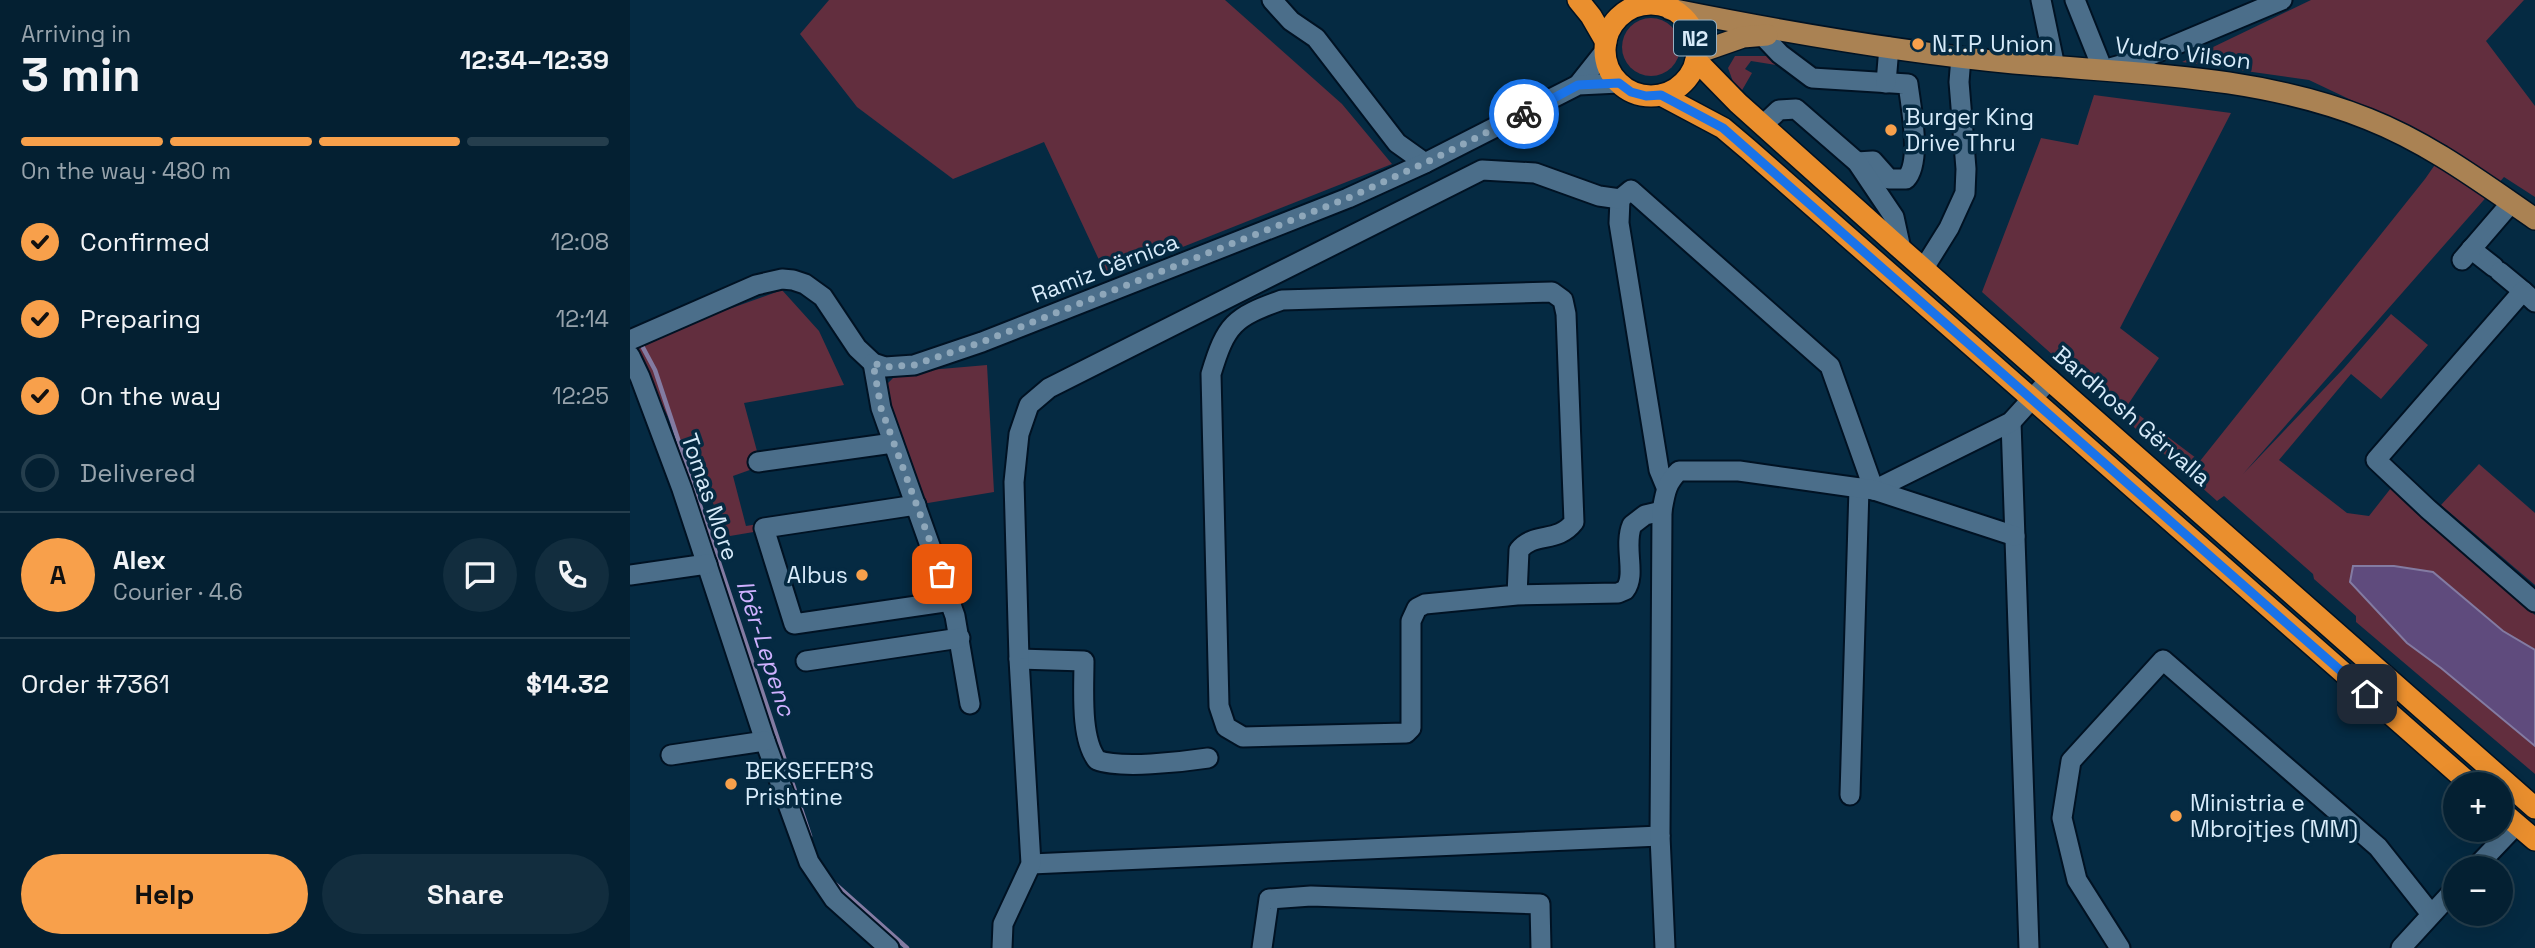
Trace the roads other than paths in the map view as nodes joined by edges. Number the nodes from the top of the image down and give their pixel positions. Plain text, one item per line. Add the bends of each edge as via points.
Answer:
1 (1272, 0) edge
2 (1578, 0) edge
3 (2041, 0) edge
4 (2075, 0) edge
5 (2282, 0) edge
6 (1643, 2) edge
7 (1670, 9) junction
8 (1794, 34) junction
9 (1762, 35) junction
10 (1606, 47) junction
11 (1889, 47) junction
12 (1697, 57) junction
13 (1961, 57) junction
14 (2055, 66) junction
15 (2103, 70) junction
16 (1619, 83) junction
17 (1886, 83) junction
18 (1578, 85) junction
19 (1661, 95) junction
20 (1763, 125) junction
21 (1857, 162) junction
22 (1425, 163) junction
23 (1620, 199) junction
24 (2511, 202) junction
25 (2535, 219) edge
26 (1901, 249) junction
27 (1924, 268) junction
28 (2529, 296) edge
29 (635, 342) edge
30 (873, 363) junction
31 (2050, 379) junction
32 (2031, 400) junction
33 (2011, 422) junction
34 (893, 443) junction
35 (758, 462) dead end
36 (1668, 476) junction
37 (1866, 489) junction
38 (916, 505) junction
39 (1662, 511) junction
40 (2015, 536) junction
41 (707, 564) junction
42 (630, 575) edge
43 (1517, 595) junction
44 (951, 601) junction
45 (2535, 602) edge
46 (960, 638) junction
47 (1019, 659) junction
48 (806, 661) dead end
49 (970, 704) dead end
50 (765, 741) junction
51 (671, 755) dead end
52 (1208, 758) dead end
53 (2456, 772) edge
54 (1850, 795) dead end
55 (2535, 808) edge
56 (2513, 821) edge
57 (1660, 836) junction
58 (2535, 840) edge
59 (1031, 864) junction
60 (2443, 902) edge
61 (2431, 914) junction
62 (1667, 947) edge
63 (889, 948) edge
64 (1002, 948) edge
65 (1262, 948) edge
66 (1541, 948) edge
67 (2029, 948) edge
68 (2120, 948) edge
69 (2402, 948) edge

1 - 22 street via 1291,21 1317,38 1397,143
2 - 10 highway
3 - 14 street
4 - 15 street
5 - 15 street
6 - 7 highway, N2
6 - 10 highway, N2 via 1611,28
7 - 8 main road
7 - 12 highway, N2 via 1690,26
8 - 9 main road
8 - 11 main road, Vudro Vilson
9 - 12 main road via 1730,40
9 - 17 street via 1812,78
10 - 16 highway via 1607,63
10 - 18 street
11 - 13 main road, Vudro Vilson
11 - 17 street
12 - 19 highway, N2 via 1683,83
12 - 20 highway, Bardhosh Gërvalla / N2
13 - 14 main road, Vudro Vilson
13 - 27 street via 1965,193
14 - 15 main road, Vudro Vilson
15 - 24 main road, Vudro Vilson via 2230,83 2320,103 2411,139
16 - 18 street, Ramiz Cërnica
16 - 19 highway via 1631,92
17 - 21 street via 1908,84 1914,168 1906,179 1889,179 1873,160
18 - 22 street, Ramiz Cërnica
19 - 32 highway via 1723,128
20 - 21 street via 1779,110 1796,108
20 - 26 highway, Bardhosh Gërvalla / N2
21 - 26 street via 1894,218
22 - 30 street, Ramiz Cërnica via 1275,228 939,358 897,368
23 - 36 street via 1619,223
23 - 37 street via 1631,190 1830,366
23 - 47 street via 1535,173 1482,170 1049,388 1029,405 1019,434 1014,482
24 - 25 main road, Vudro Vilson
24 - 28 street via 2467,254 2497,269
26 - 27 highway, Bardhosh Gërvalla / N2
27 - 31 highway, Bardhosh Gërvalla / N2
28 - 45 street via 2375,460
29 - 30 street via 756,285 782,279 805,284 822,297
29 - 41 street, Tomas More via 653,410
30 - 34 street
31 - 32 street
31 - 55 highway, Bardhosh Gërvalla / N2
32 - 33 street
32 - 53 highway
33 - 37 street
33 - 40 street
34 - 35 street
34 - 38 street
36 - 37 street via 1739,471
36 - 39 street
37 - 40 street
37 - 54 street
38 - 44 street
38 - 44 street via 764,528 793,624
39 - 43 street via 1645,515 1632,525 1627,546 1630,578 1625,590
39 - 57 street
40 - 67 street
41 - 42 street
41 - 50 street, Tomas More
43 - 43 street via 1519,550 1532,541 1567,531 1574,522 1563,300 1552,292 1531,291 1282,300 1246,314 1229,328 1211,374 1219,706 1226,727 1243,737 1406,733 1411,727 1411,621 1417,608
44 - 46 street
46 - 48 street
46 - 49 street
47 - 52 street via 1084,661 1086,724 1090,750 1097,760 1127,764
47 - 59 street
50 - 51 street
50 - 63 street, Tomas More via 799,839 819,879 834,899
56 - 58 highway
57 - 59 street
57 - 62 street
59 - 64 street via 1003,924
60 - 61 street
61 - 68 street via 2378,847 2163,660 2071,761 2062,818 2077,880
61 - 69 street
65 - 66 street via 1269,899 1311,896 1540,904

